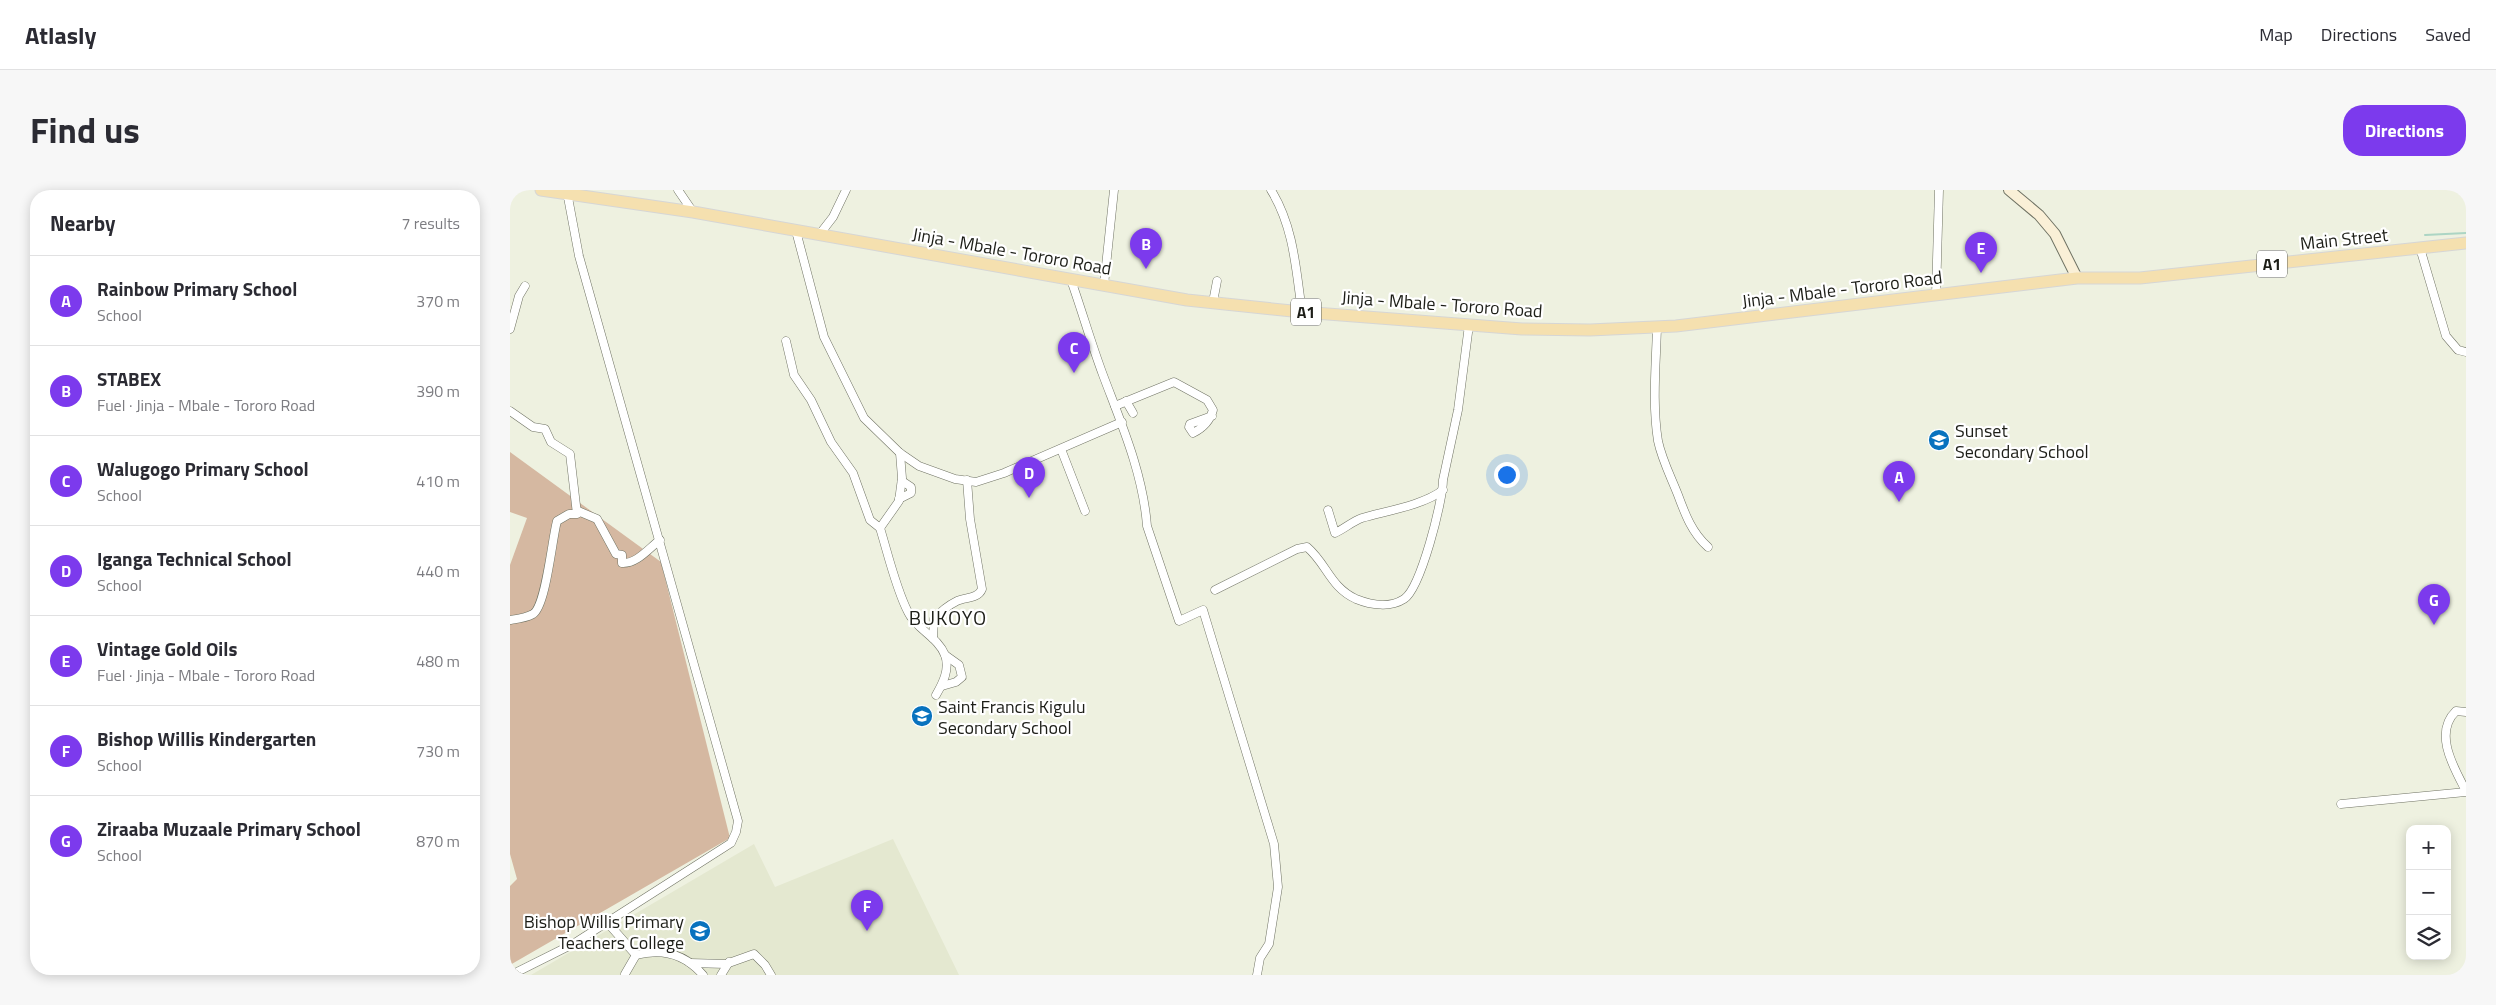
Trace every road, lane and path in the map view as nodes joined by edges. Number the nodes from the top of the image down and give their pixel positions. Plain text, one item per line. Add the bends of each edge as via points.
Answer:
1 (541, 190) edge
2 (678, 190) edge
3 (846, 190) edge
4 (1114, 190) edge
5 (1271, 190) edge
6 (1939, 190) edge
7 (2009, 190) edge
8 (567, 192) junction
9 (693, 212) junction
10 (796, 231) junction
11 (819, 235) junction
12 (2466, 243) edge
13 (2420, 248) junction
14 (2077, 278) junction
15 (1071, 280) junction
16 (1217, 281) dead end
17 (525, 286) dead end
18 (1104, 286) junction
19 (1936, 295) junction
20 (1214, 302) junction
21 (1302, 312) junction
22 (1469, 325) junction
23 (1657, 327) junction
24 (510, 330) edge
25 (786, 341) dead end
26 (2466, 352) edge
27 (1126, 401) junction
28 (1115, 406) junction
29 (510, 410) edge
30 (1133, 413) dead end
31 (1212, 416) dead end
32 (1122, 422) junction
33 (1061, 449) junction
34 (900, 453) junction
35 (967, 480) junction
36 (902, 481) junction
37 (1443, 490) junction
38 (899, 499) junction
39 (1328, 510) dead end
40 (578, 511) junction
41 (1085, 511) dead end
42 (880, 528) junction
43 (660, 540) junction
44 (1708, 547) dead end
45 (1215, 590) dead end
46 (510, 620) edge
47 (933, 638) junction
48 (945, 655) junction
49 (942, 686) junction
50 (936, 695) dead end
51 (2466, 712) edge
52 (2466, 792) edge
53 (2341, 804) dead end
54 (606, 921) junction
55 (636, 955) junction
56 (729, 962) junction
57 (690, 963) junction
58 (625, 974) edge
59 (511, 975) edge
60 (702, 975) edge
61 (720, 975) edge
62 (771, 975) edge
63 (1257, 975) edge

1 - 8 main road, Jinja - Mbale - Tororo Road / A1
2 - 9 street
3 - 11 street via 833,217
4 - 18 street
5 - 21 street via 1281,206 1293,243
6 - 19 street
7 - 14 main road via 2039,215 2054,234
8 - 9 main road, Jinja - Mbale - Tororo Road / A1
8 - 43 street via 579,256
9 - 10 main road, Jinja - Mbale - Tororo Road / A1
10 - 11 main road, Jinja - Mbale - Tororo Road / A1
10 - 34 street via 824,337 864,418
11 - 15 main road, Jinja - Mbale - Tororo Road / A1
12 - 13 main road, Main Street / A1
13 - 14 main road, Main Street / A1 via 2140,278
13 - 26 street via 2446,336 2458,350
14 - 19 main road, Jinja - Mbale - Tororo Road / A1
15 - 18 main road, Jinja - Mbale - Tororo Road / A1
15 - 28 street
16 - 20 street
17 - 24 street
18 - 20 main road, Jinja - Mbale - Tororo Road / A1
19 - 23 main road, Jinja - Mbale - Tororo Road / A1
20 - 21 main road, Jinja - Mbale - Tororo Road / A1
21 - 22 main road, Jinja - Mbale - Tororo Road / A1
22 - 23 main road, Jinja - Mbale - Tororo Road / A1 via 1530,329
22 - 37 street
23 - 44 street via 1654,367 1658,442 1684,512 1695,534
25 - 42 street via 794,375 811,400 831,442 853,473 870,520
27 - 28 street
27 - 30 street
27 - 31 street via 1174,382 1207,400 1213,410
28 - 32 street
29 - 40 street via 533,426 545,429 551,442 570,454
32 - 33 street
32 - 63 street via 1146,510 1147,526 1179,621 1203,610 1274,844 1278,887 1269,944 1260,958
33 - 35 street via 1004,473 976,482
33 - 41 street
34 - 35 street via 919,466
34 - 36 street
35 - 47 street via 982,589 975,596 943,609 934,619
36 - 38 street
36 - 38 street via 911,487 911,493
37 - 39 street via 1433,498 1359,519 1335,533
37 - 45 street via 1432,538 1406,598 1374,605 1355,598 1333,583 1307,547
38 - 42 street
40 - 43 street via 597,519 616,554 622,556 622,563 638,558
40 - 46 street via 556,521 545,585 537,610 528,616
42 - 47 street via 908,613
43 - 54 street via 738,821 731,843
47 - 48 street
48 - 49 street via 947,666
48 - 49 street via 958,665 962,677
49 - 50 street
51 - 52 street via 2456,711 2445,729 2447,745
52 - 53 street
54 - 55 street
54 - 59 street via 573,944
55 - 57 street via 651,951 677,955
55 - 58 street
56 - 57 street
56 - 61 street
56 - 62 street via 754,954
57 - 60 street

